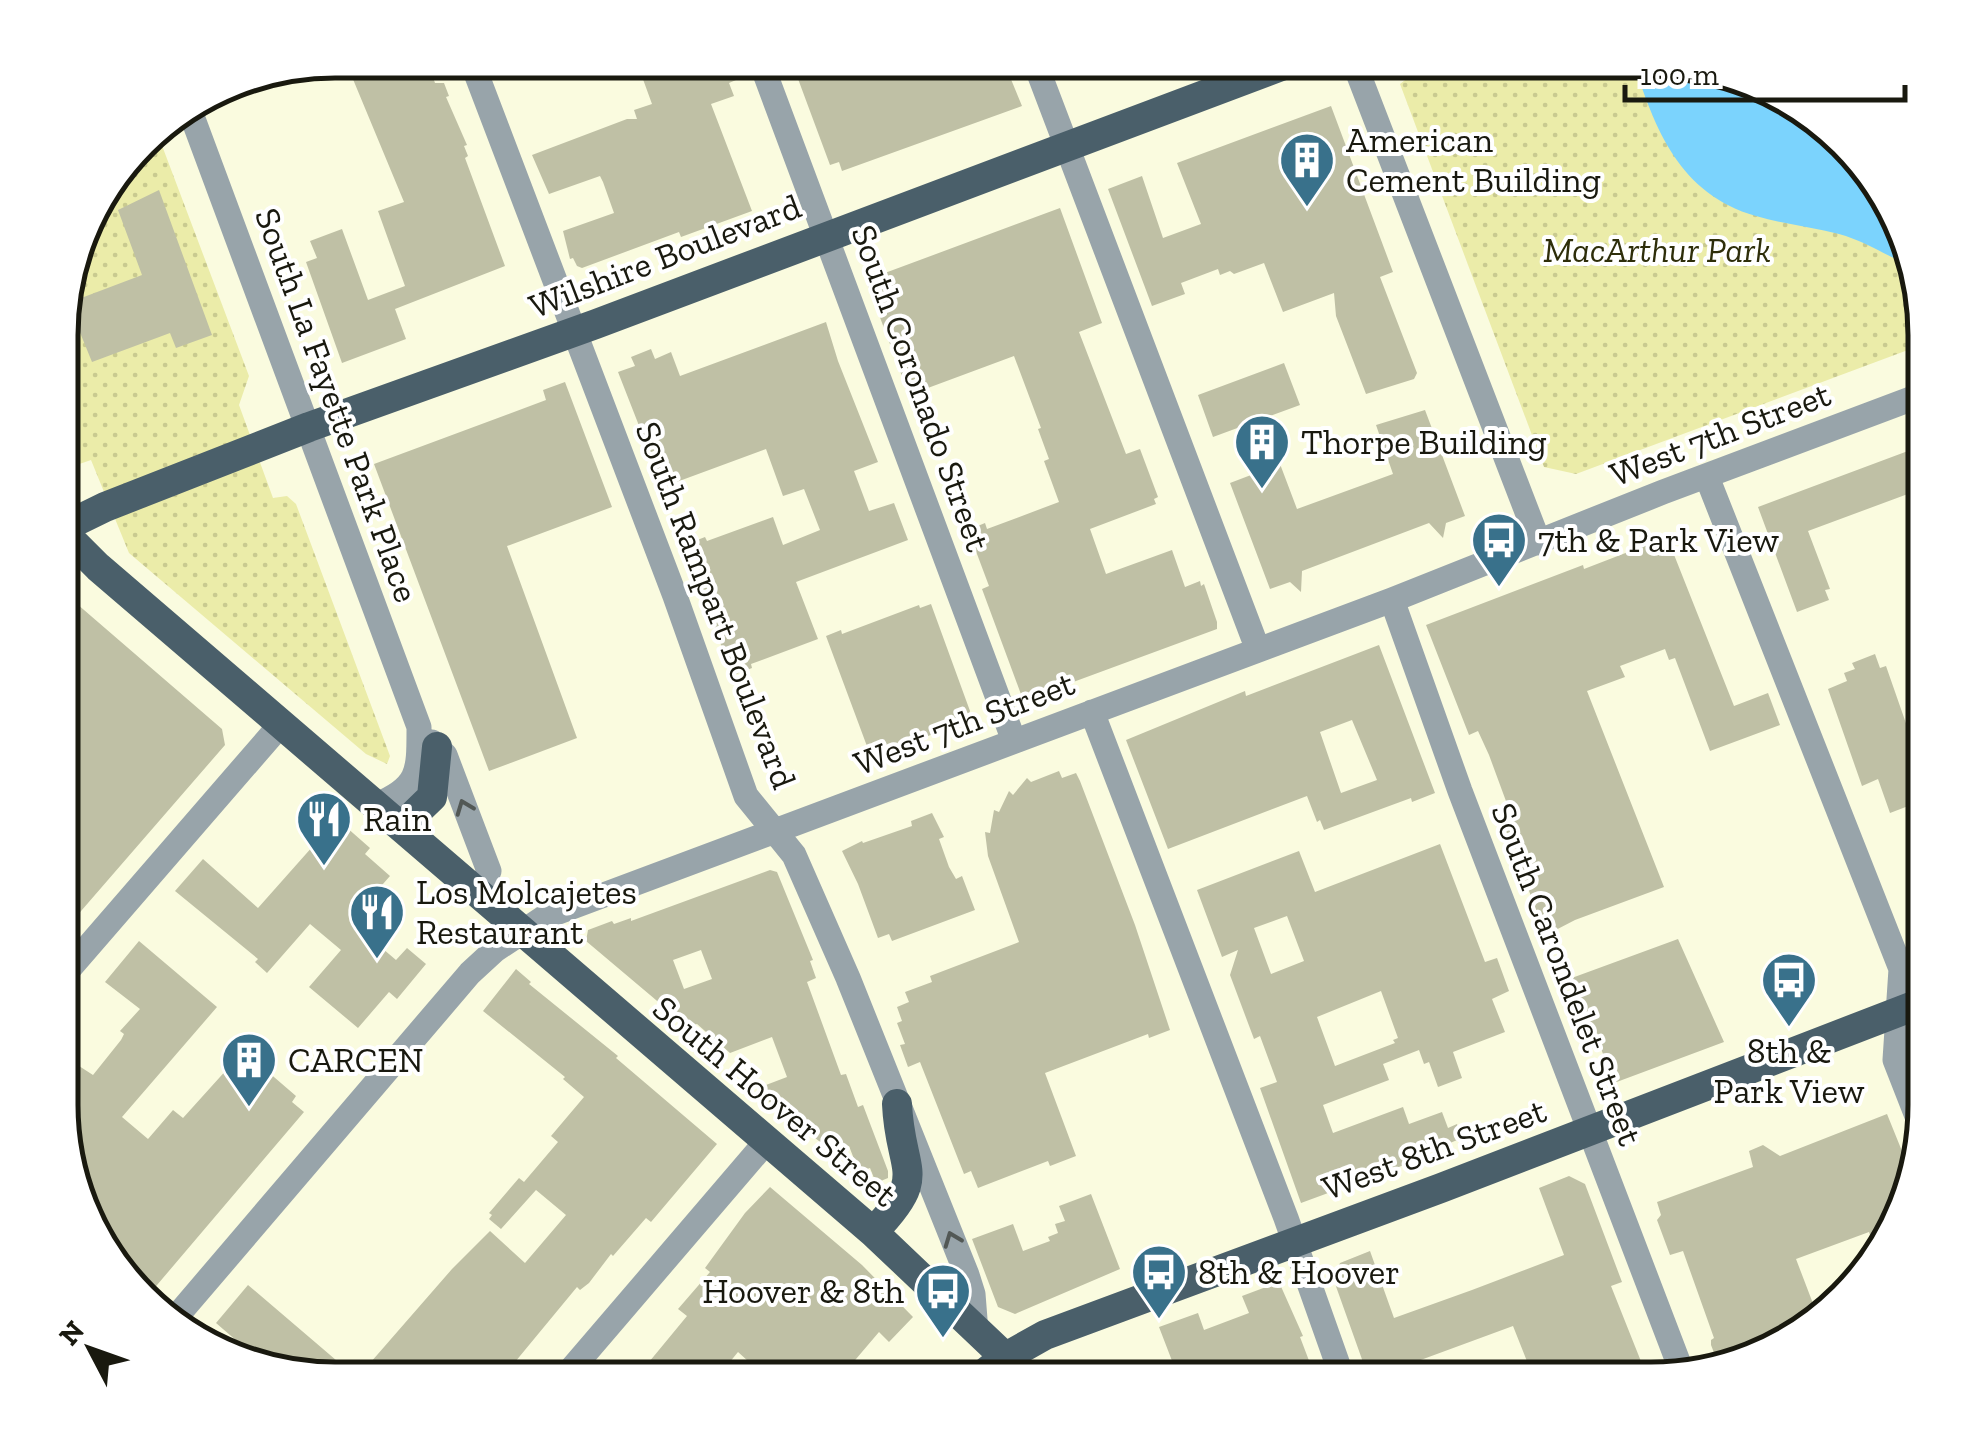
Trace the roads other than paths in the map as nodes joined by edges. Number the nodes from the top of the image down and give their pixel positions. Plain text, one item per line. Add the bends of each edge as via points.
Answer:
1 (478, 78) edge
2 (767, 78) edge
3 (1041, 78) edge
4 (1249, 78) edge
5 (1360, 78) edge
6 (193, 121) edge
7 (1067, 146) junction
8 (828, 235) junction
9 (572, 332) junction
10 (1907, 401) edge
11 (310, 428) junction
12 (1707, 477) junction
13 (78, 520) edge
14 (1539, 542) junction
15 (78, 547) edge
16 (1392, 600) junction
17 (1258, 650) junction
18 (1092, 712) junction
19 (282, 722) junction
20 (428, 737) junction
21 (1014, 741) junction
22 (376, 805) junction
23 (401, 827) junction
24 (774, 832) junction
25 (478, 894) junction
26 (520, 932) junction
27 (78, 958) edge
28 (1907, 992) edge
29 (1907, 1009) edge
30 (1907, 1020) edge
31 (1907, 1091) edge
32 (896, 1104) junction
33 (1590, 1131) junction
34 (766, 1142) junction
35 (872, 1232) junction
36 (1294, 1240) junction
37 (187, 1314) edge
38 (976, 1332) junction
39 (1004, 1358) junction
40 (1677, 1360) edge
41 (577, 1361) edge
42 (999, 1362) edge
43 (1008, 1362) edge
44 (1338, 1362) edge

1 - 9 street, South Rampart Boulevard
2 - 8 street, South Coronado Street
3 - 7 street
4 - 7 main road, Wilshire Boulevard
5 - 14 street
6 - 11 street, South La Fayette Park Place
7 - 8 main road, Wilshire Boulevard
7 - 17 street
8 - 9 main road, Wilshire Boulevard
8 - 21 street, South Coronado Street
9 - 11 main road, Wilshire Boulevard
9 - 24 street, South Rampart Boulevard via 746,796
10 - 12 street, West 7th Street
11 - 13 main road, Wilshire Boulevard
11 - 20 street, South La Fayette Park Place
12 - 14 street, West 7th Street
12 - 28 street
14 - 16 street, West 7th Street
15 - 19 main road, South Hoover Street
16 - 17 street, West 7th Street
16 - 33 street, South Carondelet Street
17 - 18 street, West 7th Street
18 - 21 street, West 7th Street
18 - 36 street
19 - 22 main road, South Hoover Street
19 - 27 street
20 - 22 street, South La Fayette Park Place via 405,792
20 - 23 main road via 432,797
25 -> 20 street, South La Fayette Park Place via 489,872 445,755
21 - 24 street, West 7th Street
22 - 23 main road, South Hoover Street
23 - 25 main road, South Hoover Street
24 - 26 street, West 7th Street via 551,914
24 - 32 street, South Rampart Boulevard via 794,855
25 - 26 main road, South Hoover Street
26 - 34 main road, South Hoover Street
26 - 37 street, West 7th Street via 470,973
29 - 33 main road, West 8th Street
30 - 31 street via 1895,1060
32 - 35 main road via 910,1177 899,1204
38 -> 32 street, South Rampart Boulevard via 973,1294
33 - 36 main road, West 8th Street
33 - 40 street, South Carondelet Street
34 - 35 main road, South Hoover Street
34 - 41 street
35 - 38 main road, South Hoover Street
36 - 39 main road, West 8th Street via 1045,1335
36 - 44 street
38 - 39 main road, South Hoover Street
39 - 42 main road, West 8th Street
39 - 43 main road, South Hoover Street

